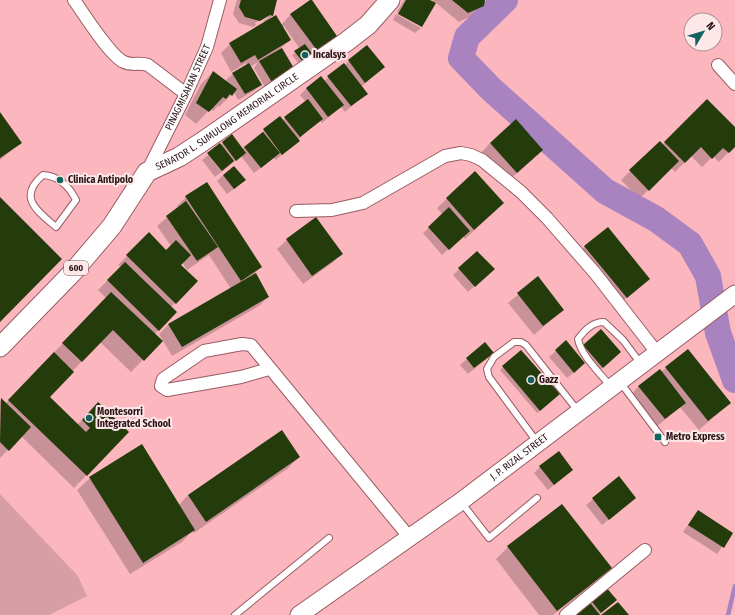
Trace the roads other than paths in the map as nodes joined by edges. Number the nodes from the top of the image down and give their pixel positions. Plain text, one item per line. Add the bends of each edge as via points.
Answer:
1 (74, 0) edge
2 (220, 0) edge
3 (390, 0) edge
4 (718, 65) dead end
5 (735, 84) edge
6 (186, 94) junction
7 (147, 172) junction
8 (296, 211) dead end
9 (56, 228) joint
10 (735, 294) edge
11 (0, 347) edge
12 (658, 354) junction
13 (642, 366) junction
14 (269, 369) junction
15 (616, 385) junction
16 (579, 413) junction
17 (665, 442) dead end
18 (538, 443) junction
19 (537, 498) dead end
20 (460, 502) junction
21 (329, 538) dead end
22 (410, 538) junction
23 (645, 550) dead end
24 (308, 611) edge
25 (235, 615) edge
26 (566, 615) edge

1 - 6 street via 122,62 148,65
2 - 6 street, PINAGMISAHAN STREET / 600 via 207,47
3 - 7 main road, SENATOR L. SUMULONG MEMORIAL CIRCLE via 368,25 346,42 202,142 179,157
4 - 5 street
6 - 7 street, PINAGMISAHAN STREET / 600
7 - 11 main road, SENATOR L. SUMULONG MEMORIAL CIRCLE / 600 via 112,226 72,273
8 - 12 street via 332,210 363,203 445,156 461,153 471,155 482,160 522,192 547,218 594,272
9 - 9 lane via 37,210 29,192 43,175 53,176 65,184 76,200
10 - 12 main road, J. P. RIZAL STREET
12 - 13 main road, J. P. RIZAL STREET
13 - 15 main road, J. P. RIZAL STREET
13 - 15 lane via 604,322 589,326 578,339 579,343 588,358
14 - 14 street via 251,345 242,344 204,351 163,379 161,386 167,390 241,377
14 - 22 street
15 - 16 main road, J. P. RIZAL STREET
15 - 17 lane
16 - 18 main road, J. P. RIZAL STREET
16 - 18 lane via 526,345 514,342 490,362 487,369 489,377
18 - 20 main road, J. P. RIZAL STREET
19 - 20 lane via 488,538
20 - 22 main road, J. P. RIZAL STREET
21 - 25 lane
22 - 24 main road, J. P. RIZAL STREET
23 - 26 street

